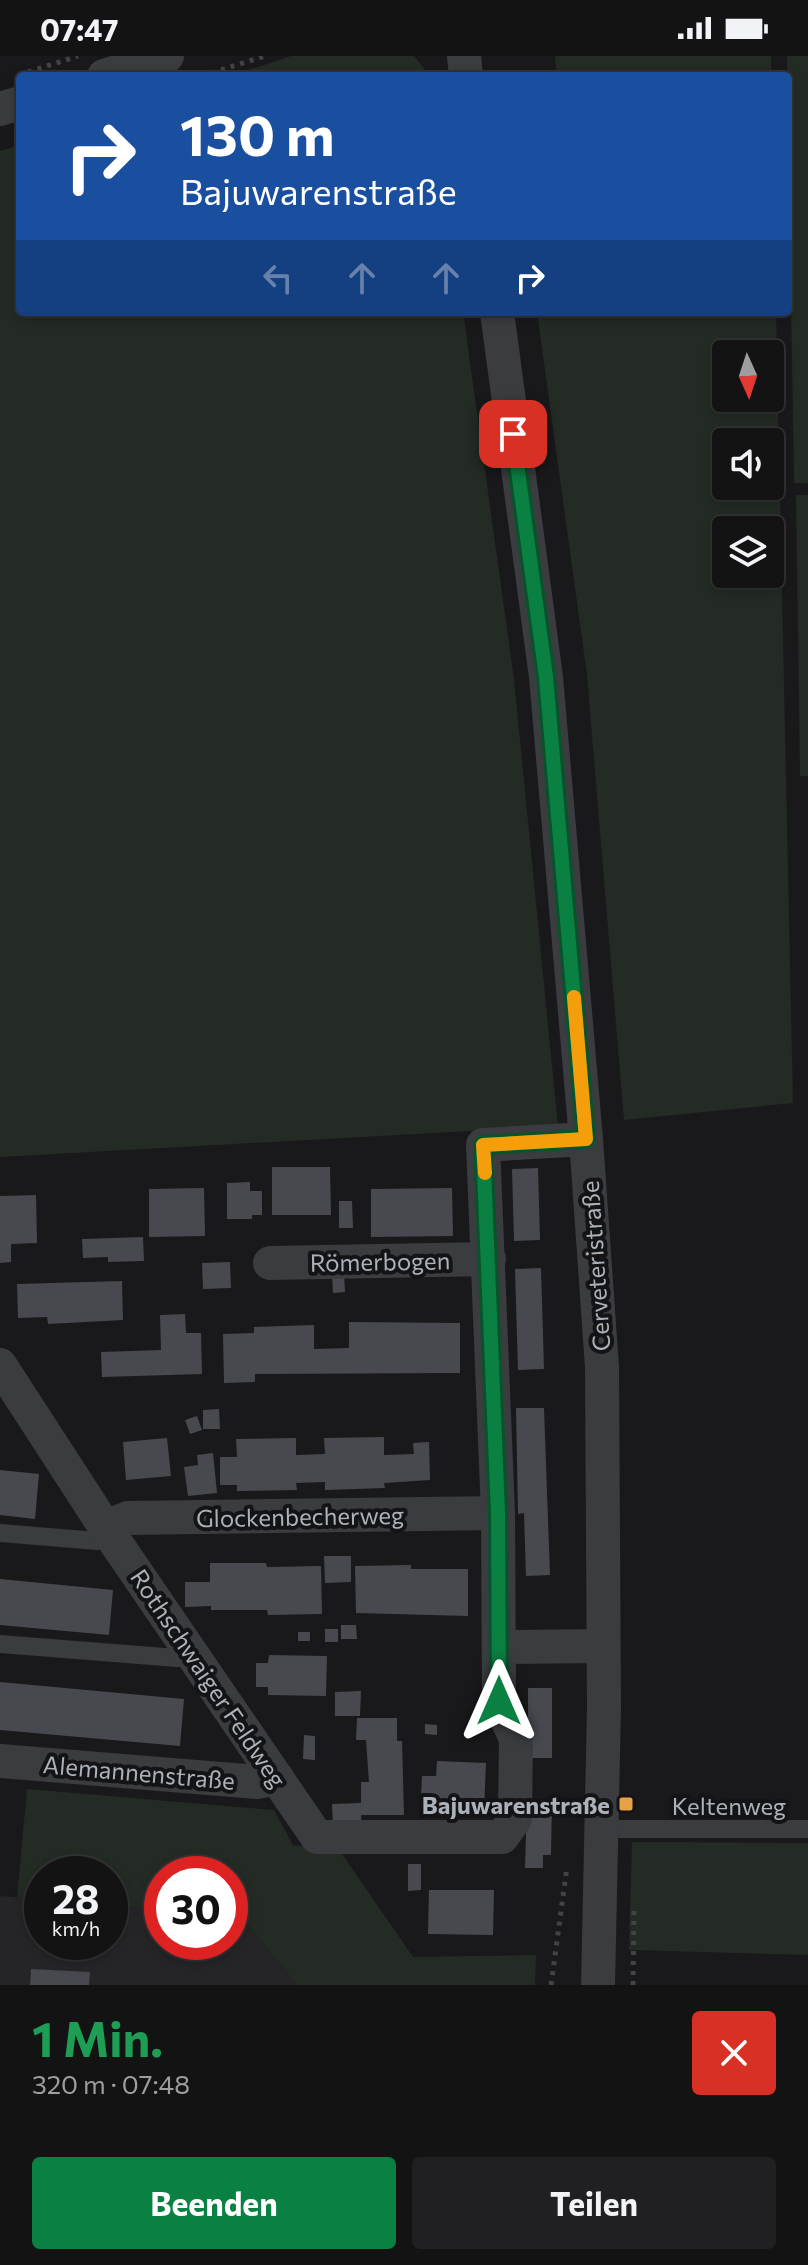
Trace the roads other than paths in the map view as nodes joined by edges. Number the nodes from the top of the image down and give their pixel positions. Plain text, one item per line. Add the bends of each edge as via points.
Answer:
1 (167, 56) edge
2 (117, 72) edge
3 (16, 94) edge
4 (0, 109) edge
5 (498, 316) edge
6 (586, 1139) junction
7 (489, 1259) junction
8 (270, 1263) dead end
9 (3, 1378) edge
10 (498, 1513) junction
11 (108, 1532) junction
12 (0, 1533) edge
13 (0, 1644) edge
14 (603, 1646) junction
15 (499, 1647) junction
16 (191, 1653) junction
17 (0, 1761) edge
18 (277, 1778) junction
19 (601, 1829) junction
20 (808, 1829) edge
21 (598, 1985) edge

1 - 2 street
3 - 4 street
5 - 6 street, Cerveteristraße via 546,677
6 - 7 street via 483,1145
6 - 14 street, Cerveteristraße via 602,1367
7 - 8 street, Römerbogen
7 - 10 street
9 - 11 street, Rothschwaiger Feldweg
10 - 11 street, Glockenbecherweg via 128,1518
10 - 15 street
11 - 12 lane via 97,1541
11 - 16 street, Rothschwaiger Feldweg
13 - 16 lane via 177,1658
14 - 15 street
14 - 19 street, Cerveteristraße
15 - 18 street, Rothschwaiger Feldweg via 499,1701 516,1739 515,1819 502,1837 317,1837
16 - 18 street, Rothschwaiger Feldweg
17 - 18 street, Alemannenstraße via 257,1782
19 - 20 lane, Keltenweg
19 - 21 street, Cerveteristraße

